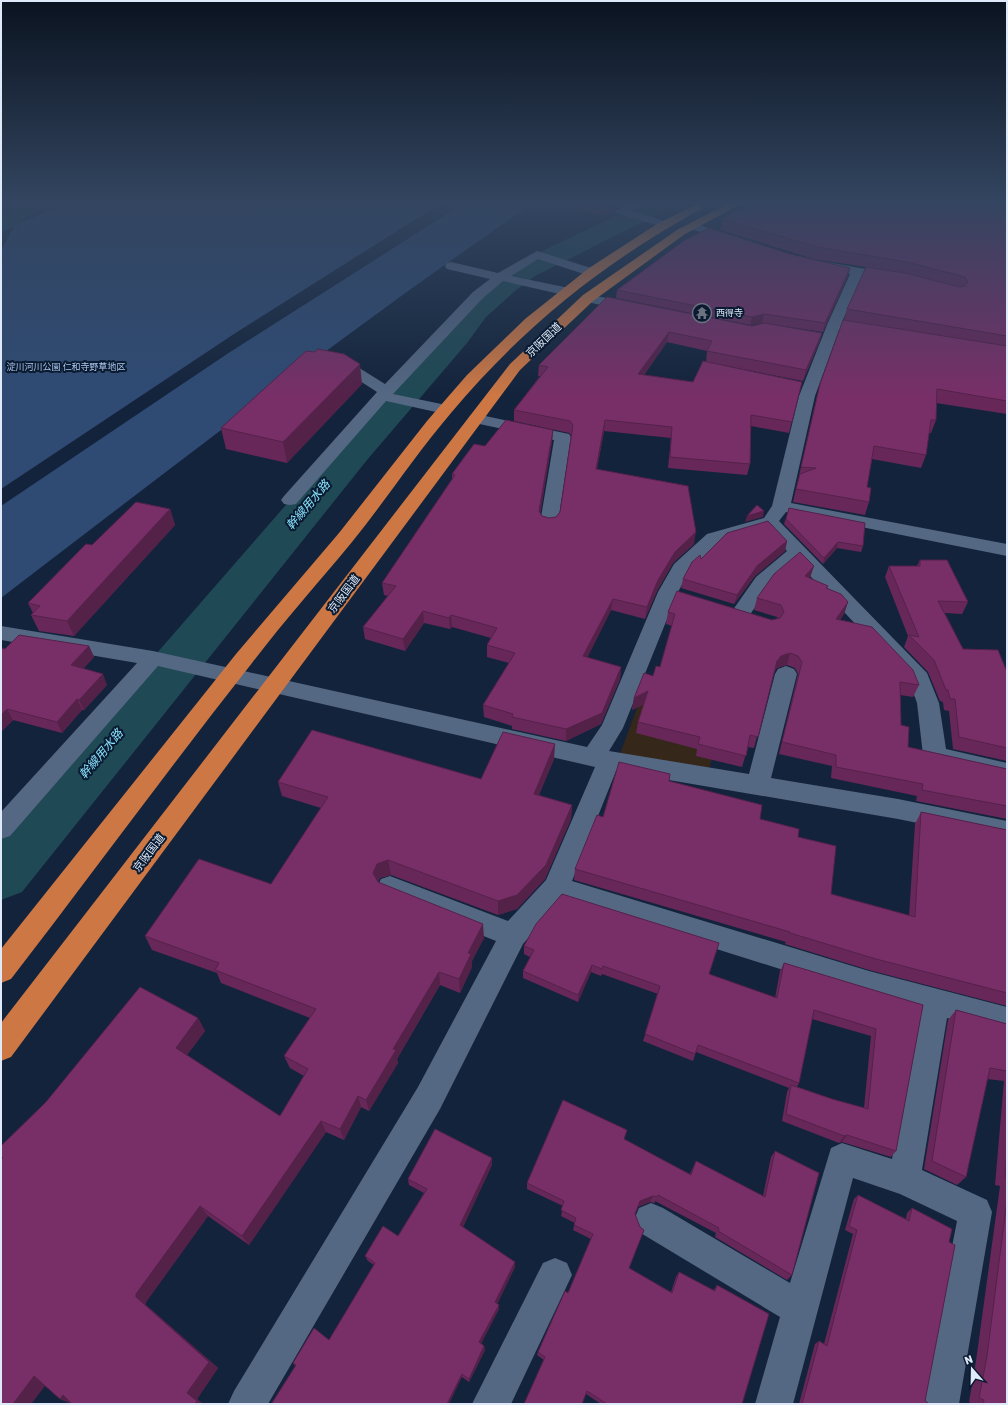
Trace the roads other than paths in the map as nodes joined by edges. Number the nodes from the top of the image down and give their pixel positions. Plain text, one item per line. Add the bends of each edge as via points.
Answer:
1 (451, 266) dead end
2 (519, 266) edge
3 (569, 266) edge
4 (598, 266) edge
5 (634, 266) edge
6 (824, 266) edge
7 (590, 272) junction
8 (858, 273) junction
9 (500, 277) junction
10 (903, 279) edge
11 (564, 291) junction
12 (588, 298) junction
13 (642, 310) edge
14 (826, 333) junction
15 (888, 334) edge
16 (348, 367) edge
17 (384, 394) junction
18 (445, 409) junction
19 (476, 419) junction
20 (290, 500) dead end
21 (776, 514) junction
22 (549, 523) edge
23 (1007, 550) edge
24 (798, 551) junction
25 (668, 592) junction
26 (690, 598) edge
27 (761, 621) edge
28 (1, 633) edge
29 (157, 659) junction
30 (786, 674) dead end
31 (230, 675) junction
32 (275, 686) junction
33 (601, 759) junction
34 (1007, 772) edge
35 (758, 784) junction
36 (1, 829) edge
37 (1007, 831) edge
38 (390, 887) edge
39 (556, 887) junction
40 (513, 935) junction
41 (1, 970) edge
42 (935, 1002) junction
43 (1007, 1021) edge
44 (1, 1047) edge
45 (904, 1179) junction
46 (650, 1220) dead end
47 (555, 1275) dead end
48 (800, 1308) junction
49 (247, 1404) edge
50 (491, 1404) edge
51 (774, 1404) edge
52 (940, 1404) edge

1 - 9 street
2 - 9 street
3 - 7 street
4 - 7 highway, 京阪国道
5 - 12 highway, 京阪国道
6 - 8 street
7 - 11 highway, 京阪国道
8 - 10 street
8 - 14 street
9 - 11 street
9 - 17 street via 478,295
11 - 18 highway, 京阪国道 via 490,359
12 - 13 street
12 - 19 highway, 京阪国道 via 515,367
14 - 15 street
14 - 21 street via 803,387
16 - 17 street
17 - 18 street
17 - 20 street
18 - 31 highway, 京阪国道 via 349,534
19 - 22 street via 563,437
19 - 32 highway, 京阪国道
21 - 23 street
21 - 24 street
21 - 25 street via 714,538 682,568
24 - 27 street via 763,580 732,612
24 - 34 street via 919,678 928,703 935,755
25 - 26 street
25 - 33 street
28 - 29 street
29 - 31 street
29 - 36 street
30 - 35 street
31 - 32 street
31 - 41 highway, 京阪国道
32 - 33 street
32 - 44 highway, 京阪国道
33 - 35 street
33 - 39 street
35 - 37 street
38 - 40 street
39 - 40 street
39 - 42 street
40 - 49 street via 429,1098
42 - 43 street
42 - 45 street
45 - 48 street via 842,1159
45 - 52 street via 975,1212
46 - 48 street
47 - 50 street
48 - 51 street

